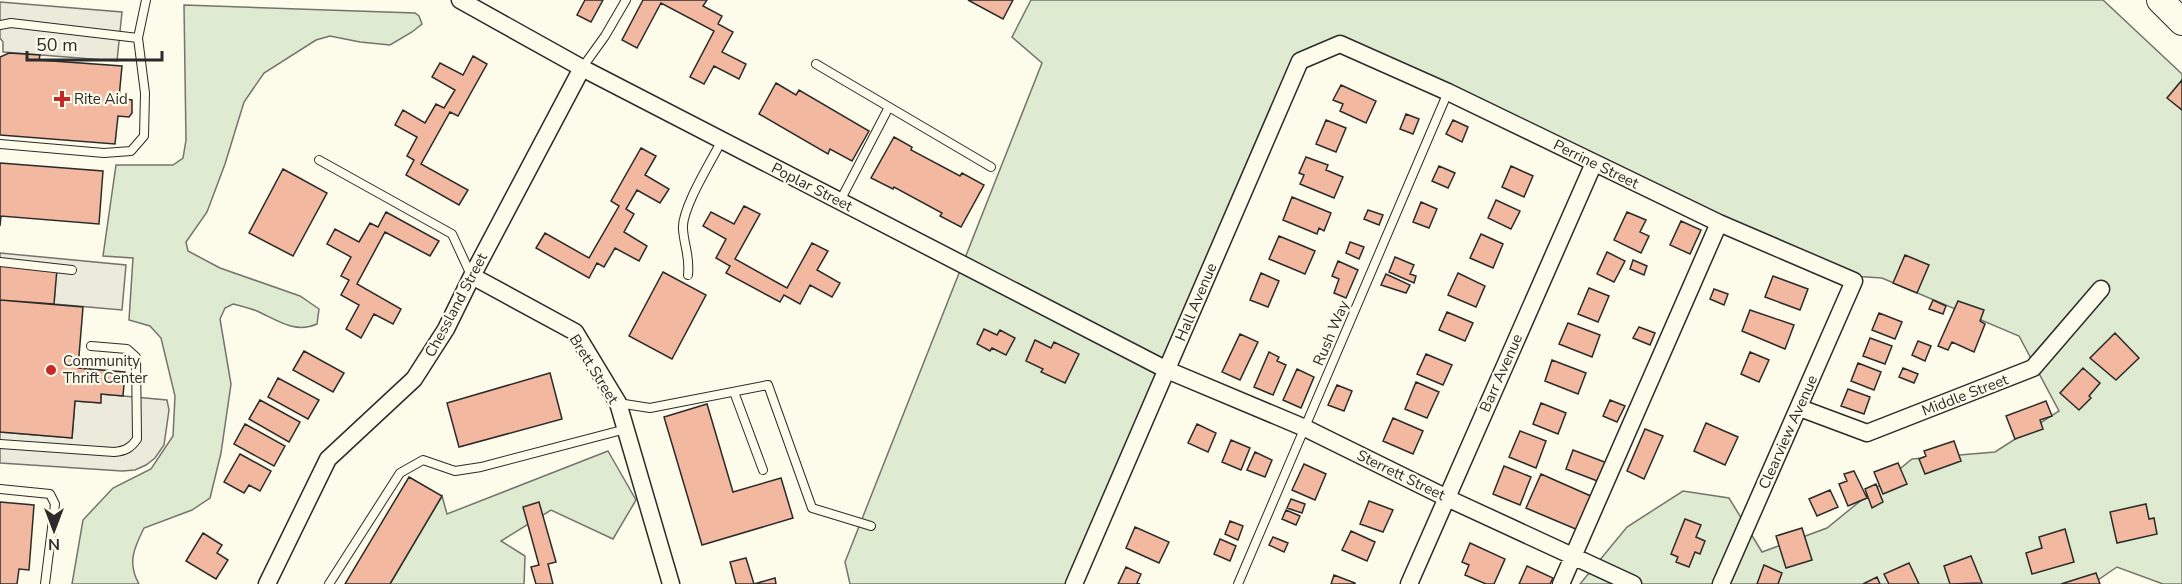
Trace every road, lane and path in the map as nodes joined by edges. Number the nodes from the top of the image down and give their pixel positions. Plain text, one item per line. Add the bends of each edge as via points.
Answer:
1 (146, 0) edge
2 (460, 0) edge
3 (626, 0) edge
4 (2160, 0) edge
5 (2182, 22) edge
6 (0, 25) edge
7 (138, 38) junction
8 (1340, 44) joint
9 (816, 64) dead end
10 (582, 68) junction
11 (1448, 92) junction
12 (889, 107) junction
13 (722, 140) junction
14 (0, 144) edge
15 (318, 160) dead end
16 (1594, 163) junction
17 (991, 167) dead end
18 (840, 201) junction
19 (1719, 223) junction
20 (0, 262) edge
21 (72, 270) dead end
22 (688, 275) dead end
23 (472, 276) junction
24 (1854, 281) joint
25 (2101, 289) dead end
26 (91, 346) dead end
27 (1167, 370) junction
28 (734, 392) junction
29 (618, 403) junction
30 (1800, 408) junction
31 (1305, 428) junction
32 (626, 429) junction
33 (0, 444) edge
34 (762, 470) dead end
35 (0, 489) edge
36 (1447, 498) junction
37 (871, 526) dead end
38 (1573, 557) junction
39 (45, 584) edge
40 (267, 584) edge
41 (328, 584) edge
42 (670, 584) edge
43 (1074, 584) edge
44 (1238, 584) edge
45 (1409, 584) edge
46 (1562, 584) edge
47 (1633, 584) edge
48 (1721, 584) edge

1 - 7 lane
2 - 10 street, Poplar Street
3 - 10 lane
4 - 5 main road
6 - 7 lane via 11,23
7 - 14 lane via 145,93 144,136 131,151 104,153
8 - 11 street, Perrine Street
8 - 27 street, Hall Avenue via 1300,61
9 - 12 lane
10 - 13 street, Poplar Street
10 - 23 street, Chessland Street
11 - 16 street, Perrine Street
11 - 31 lane, Rush Way
12 - 17 lane
12 - 18 lane
13 - 18 street, Poplar Street
13 - 22 lane via 684,215
15 - 23 lane via 452,234
16 - 19 street, Perrine Street
16 - 36 street, Barr Avenue
18 - 27 street, Poplar Street
19 - 24 street, Perrine Street
19 - 38 street
20 - 21 lane
23 - 29 street, Brett Street via 575,333
23 - 40 street, Chessland Street via 446,329 414,379 328,459
24 - 30 street, Clearview Avenue
25 - 30 street, Middle Street via 2033,368 1867,433
26 - 33 lane via 127,349 136,357 137,439 133,445 114,452
27 - 31 street, Sterrett Street
27 - 43 street, Hall Avenue
28 - 29 lane via 650,408
28 - 34 lane
28 - 37 lane via 768,385 812,508
29 - 32 street, Brett Street
30 - 48 street, Clearview Avenue
31 - 36 street, Sterrett Street
31 - 44 lane, Rush Way
32 - 41 lane via 455,471 423,460 400,473
32 - 42 street, Brett Street
35 - 39 lane via 50,494 55,504
36 - 38 street, Sterrett Street
36 - 45 street, Barr Avenue
38 - 46 street
38 - 47 street, Sterrett Street

